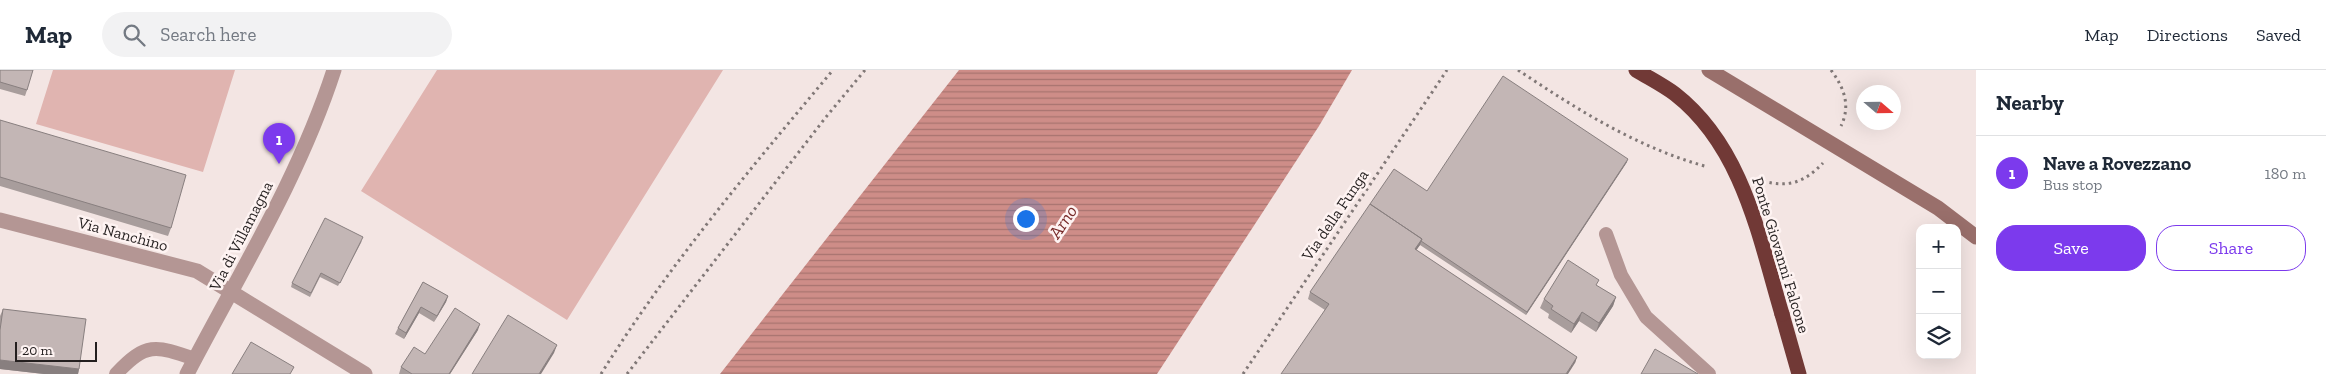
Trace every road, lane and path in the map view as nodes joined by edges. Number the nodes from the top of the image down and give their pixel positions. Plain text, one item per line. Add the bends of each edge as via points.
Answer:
1 (334, 70) edge
2 (833, 70) edge
3 (865, 70) edge
4 (1447, 70) edge
5 (1518, 70) edge
6 (1636, 70) edge
7 (1709, 70) edge
8 (1831, 70) edge
9 (1842, 126) dead end
10 (1824, 162) dead end
11 (1714, 169) dead end
12 (1760, 181) dead end
13 (1938, 208) junction
14 (0, 220) edge
15 (1976, 225) edge
16 (1606, 234) dead end
17 (1976, 237) edge
18 (232, 294) junction
19 (195, 359) junction
20 (116, 374) edge
21 (187, 374) edge
22 (365, 374) edge
23 (600, 374) edge
24 (627, 374) edge
25 (1243, 374) edge
26 (1709, 374) edge
27 (1799, 374) edge

1 - 18 street, Via di Villamagna via 322,107 293,172
2 - 23 path via 723,204 628,330
3 - 24 path
4 - 25 path, Via della Funga
5 - 11 path via 1586,115 1687,161
6 - 27 highway, Ponte Giovanni Falcone, bridge via 1686,104 1728,157 1747,198
7 - 13 street
8 - 9 path via 1847,99
10 - 12 path via 1812,175 1794,184
13 - 15 street
13 - 17 street
14 - 18 street, Via Nanchino via 197,272
16 - 26 lane via 1621,275 1646,317
18 - 19 street, Via di Villamagna
18 - 22 street, Via Nanchino
19 - 20 lane via 168,349 152,348 138,354
19 - 21 street, Via di Villamagna

